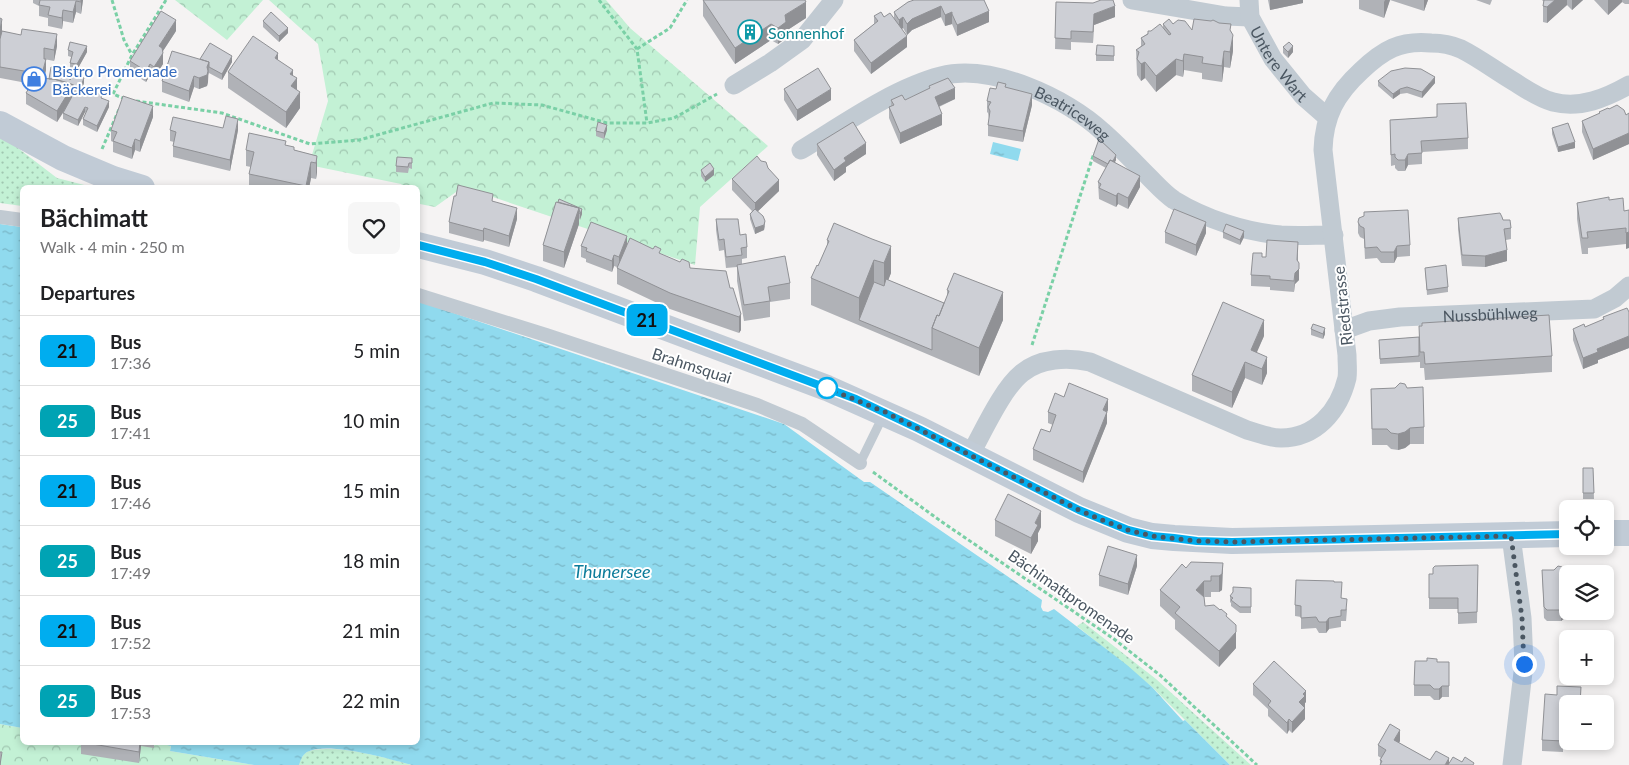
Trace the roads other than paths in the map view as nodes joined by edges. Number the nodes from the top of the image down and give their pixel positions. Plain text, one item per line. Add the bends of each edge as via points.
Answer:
1 (834, 0) edge
2 (1132, 0) edge
3 (1250, 9) edge
4 (734, 85) road end
5 (1629, 85) edge
6 (1327, 117) junction
7 (0, 124) edge
8 (801, 150) dead end
9 (133, 185) edge
10 (0, 217) edge
11 (20, 220) edge
12 (1334, 235) junction
13 (420, 246) edge
14 (1629, 286) edge
15 (420, 296) edge
16 (1344, 330) junction
17 (885, 412) junction
18 (970, 455) junction
19 (860, 463) joint
20 (1614, 533) edge
21 (1629, 533) edge
22 (1559, 534) edge
23 (1511, 536) junction
24 (1512, 765) edge

1 - 4 street via 802,40
2 - 3 street via 1226,16
3 - 6 street, Untere Wart via 1273,59 1302,96
5 - 6 street, Riedstrasse via 1600,99 1580,104 1552,102 1536,96 1460,49 1414,41 1394,46 1377,56 1350,80
6 - 12 street, Riedstrasse via 1323,150
7 - 9 main road via 63,158
8 - 12 street, Beatriceweg via 904,90 941,76 988,76 1018,83 1076,110 1102,130 1172,199 1187,207 1249,230
10 - 11 street
12 - 16 street, Riedstrasse
13 - 17 main road via 536,279
14 - 16 street, Nussbühlweg via 1594,309 1400,317 1369,321
15 - 19 street, Brahmsquai via 757,405 802,424
16 - 18 street, Riedstrasse via 1347,376 1335,408 1322,424 1309,431 1271,437 1247,430 1090,362 1063,359 1023,371 1005,394
17 - 18 main road
17 - 19 lane
18 - 23 main road via 1079,510 1152,536 1232,542
20 - 21 main road
22 - 23 main road
23 - 24 street via 1522,618 1524,664

